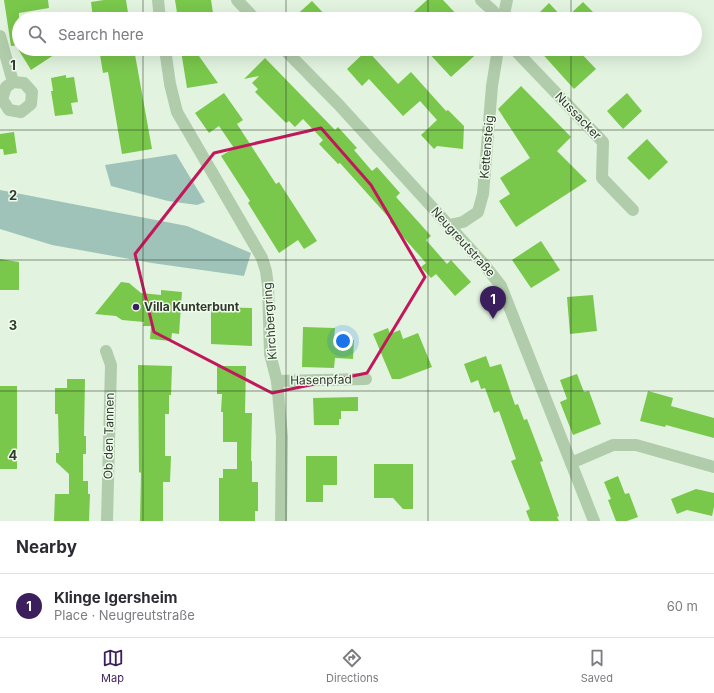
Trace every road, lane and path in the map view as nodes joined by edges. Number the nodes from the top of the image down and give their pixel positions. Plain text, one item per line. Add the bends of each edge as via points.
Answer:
1 (158, 0) edge
2 (237, 0) edge
3 (481, 0) edge
4 (506, 0) edge
5 (159, 12) edge
6 (248, 12) edge
7 (493, 12) edge
8 (504, 12) edge
9 (0, 36) edge
10 (166, 56) edge
11 (291, 56) edge
12 (497, 56) edge
13 (521, 56) edge
14 (13, 82) dead end
15 (633, 210) dead end
16 (449, 225) junction
17 (106, 351) dead end
18 (366, 379) dead end
19 (277, 381) junction
20 (571, 463) junction
21 (714, 467) edge
22 (107, 521) edge
23 (281, 521) edge
24 (594, 521) edge

1 - 5 street
2 - 6 street
3 - 7 street
4 - 8 street
9 - 14 street
10 - 19 street, Kirchbergring via 177,112 262,258 268,286 270,354
11 - 16 street, Neugreutstraße
12 - 16 street, Kettensteig via 483,194 478,212 464,222
13 - 15 street, Nussacker via 603,142 602,178
16 - 20 street, Neugreutstraße via 501,286
17 - 22 street, Ob den Tannen via 110,365
18 - 19 street, Hasenpfad
19 - 23 street, Kirchbergring via 282,437
20 - 21 street via 612,445 636,445
20 - 24 street, Neugreutstraße

